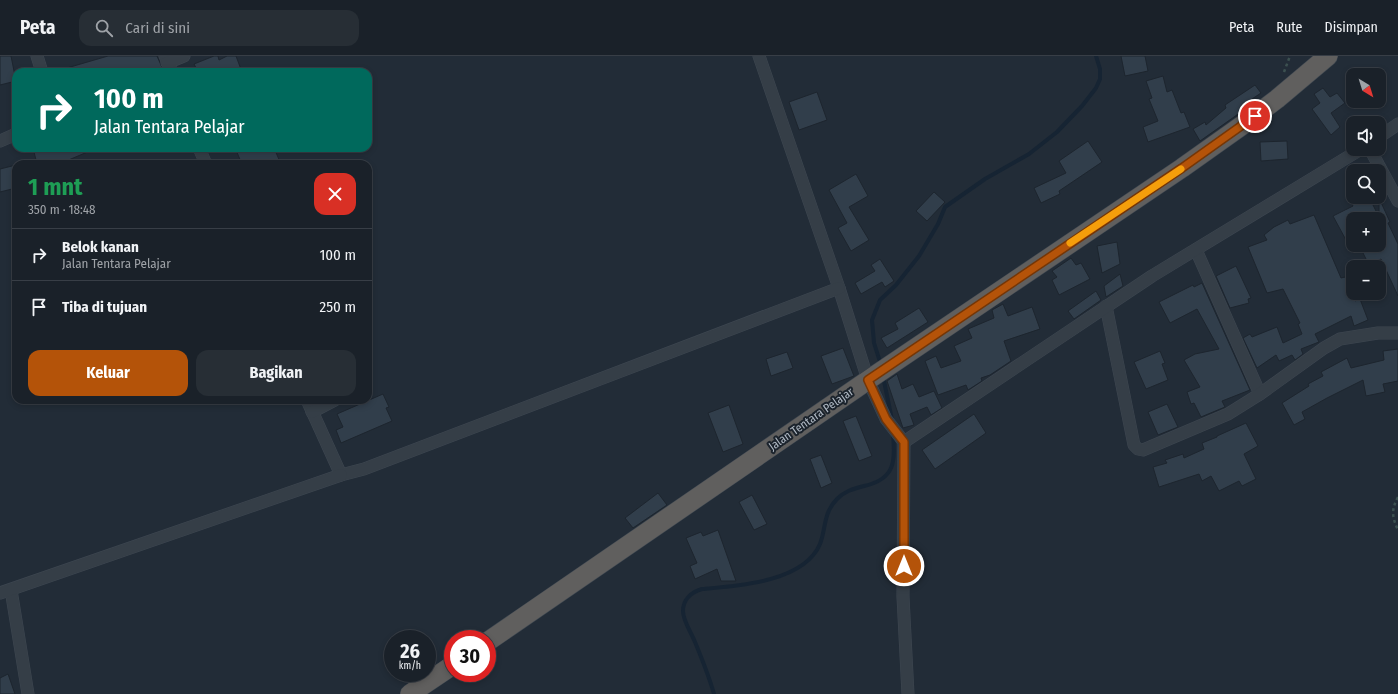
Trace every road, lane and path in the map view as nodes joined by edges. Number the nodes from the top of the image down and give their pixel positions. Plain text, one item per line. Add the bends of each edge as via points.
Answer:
1 (37, 56) edge
2 (184, 56) edge
3 (759, 56) edge
4 (1328, 56) edge
5 (168, 64) edge
6 (41, 68) edge
7 (1398, 124) edge
8 (1386, 132) edge
9 (12, 136) edge
10 (0, 140) edge
11 (1350, 156) edge
12 (1374, 156) edge
13 (1398, 201) edge
14 (1196, 250) junction
15 (839, 288) junction
16 (1106, 306) junction
17 (1398, 333) edge
18 (871, 378) junction
19 (1260, 394) junction
20 (309, 404) edge
21 (327, 404) edge
22 (312, 412) junction
23 (902, 439) junction
24 (341, 475) junction
25 (1398, 496) edge
26 (1398, 530) edge
27 (6, 591) edge
28 (496, 636) edge
29 (444, 671) edge
30 (28, 694) edge
31 (410, 694) edge
32 (908, 694) edge

1 - 6 street
2 - 5 street
3 - 15 street
4 - 18 highway, Jalan Tentara Pelajar via 1238,129
7 - 8 street
9 - 10 street
11 - 14 street
12 - 13 street
14 - 16 street
14 - 19 street
15 - 18 street
15 - 24 street via 364,469
16 - 19 street via 1134,445 1138,449 1143,450 1213,421
16 - 23 street
17 - 19 street via 1378,333 1340,339
18 - 23 street via 886,419
18 - 28 highway, Jalan Tentara Pelajar
20 - 22 street
21 - 22 street
22 - 24 street
23 - 32 street via 903,597
24 - 27 street
25 - 26 path via 1393,506
27 - 30 street
29 - 31 highway

